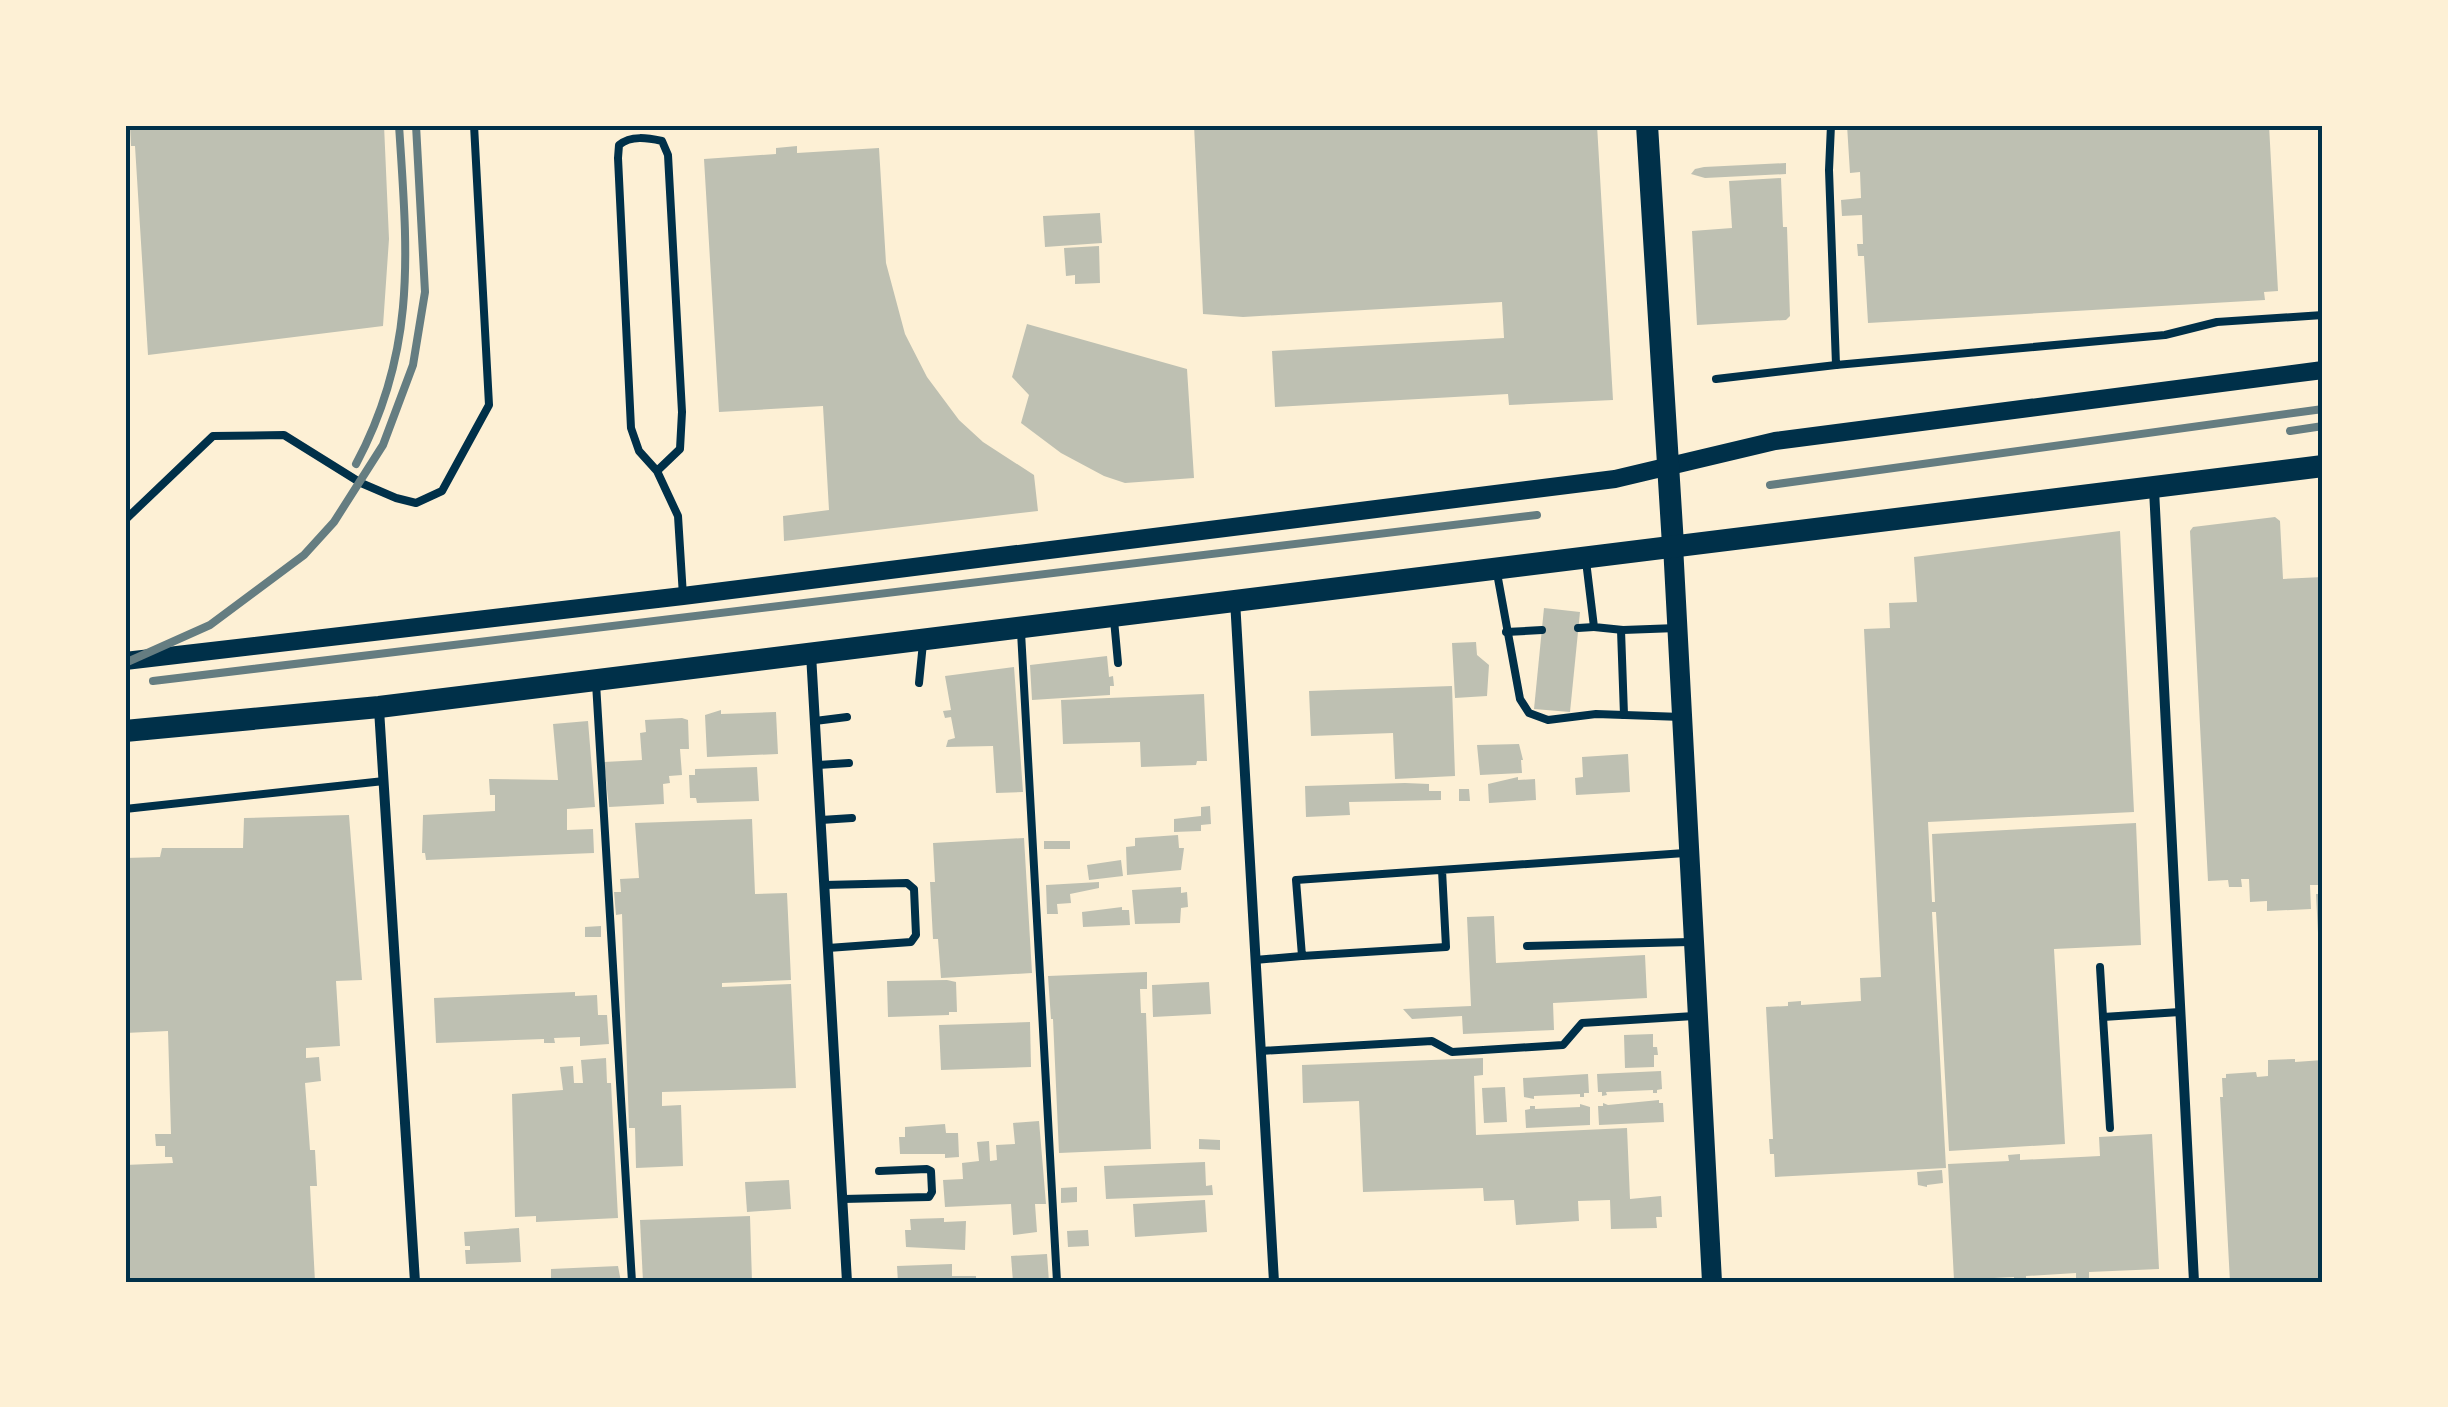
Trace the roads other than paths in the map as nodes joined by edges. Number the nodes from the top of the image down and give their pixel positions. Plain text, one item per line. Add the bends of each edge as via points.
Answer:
1 (474, 125) edge
2 (1647, 125) edge
3 (1831, 125) edge
4 (2323, 314) edge
5 (1836, 365) junction
6 (2323, 370) edge
7 (1716, 379) dead end
8 (2323, 466) edge
9 (1666, 467) junction
10 (657, 471) junction
11 (2154, 486) junction
12 (125, 520) edge
13 (1673, 545) junction
14 (1585, 556) junction
15 (1497, 567) junction
16 (683, 596) junction
17 (1234, 600) junction
18 (1114, 615) junction
19 (1021, 627) junction
20 (1594, 627) junction
21 (1578, 628) dead end
22 (1677, 628) junction
23 (1542, 630) dead end
24 (1620, 630) junction
25 (1506, 632) junction
26 (924, 639) junction
27 (812, 653) junction
28 (125, 660) edge
29 (1118, 663) dead end
30 (596, 680) junction
31 (919, 683) dead end
32 (379, 707) junction
33 (1624, 715) junction
34 (846, 717) dead end
35 (1682, 717) junction
36 (815, 720) junction
37 (125, 731) edge
38 (849, 763) dead end
39 (818, 765) junction
40 (384, 781) junction
41 (125, 808) edge
42 (852, 818) dead end
43 (820, 820) junction
44 (1690, 852) junction
45 (1442, 870) junction
46 (824, 885) junction
47 (1694, 942) junction
48 (1526, 946) dead end
49 (828, 948) junction
50 (1302, 956) junction
51 (1256, 960) junction
52 (2100, 967) dead end
53 (2180, 1012) junction
54 (1698, 1016) junction
55 (2103, 1017) junction
56 (1261, 1051) junction
57 (2110, 1128) dead end
58 (879, 1171) dead end
59 (842, 1200) junction
60 (415, 1282) edge
61 (632, 1282) edge
62 (847, 1282) edge
63 (1057, 1282) edge
64 (1274, 1282) edge
65 (1712, 1282) edge
66 (2194, 1282) edge

1 - 12 lane via 490,405 442,491 416,502 396,498 284,435 214,436
2 - 9 main road
3 - 5 lane
4 - 5 lane
5 - 7 lane
6 - 9 street via 1775,442
8 - 11 main road
9 - 13 main road
9 - 16 street via 1615,479
10 - 10 lane via 639,451 631,428 618,158 619,144 644,137 662,140 668,155 682,412 680,449
10 - 16 lane via 678,516
11 - 13 main road
11 - 53 street
13 - 14 main road
13 - 22 main road
14 - 15 main road
14 - 20 lane
15 - 17 main road
15 - 25 lane
16 - 28 street
17 - 18 main road
17 - 51 street
18 - 19 main road
18 - 29 lane
19 - 26 main road
19 - 63 lane
20 - 21 lane
20 - 24 lane
22 - 24 lane
22 - 35 main road
23 - 25 lane
24 - 33 lane
25 - 33 lane via 1528,714 1548,720
26 - 27 main road
26 - 31 lane
27 - 30 main road
27 - 36 street
30 - 32 main road
30 - 61 lane
32 - 37 main road
32 - 40 street
33 - 35 lane
34 - 36 lane
35 - 44 main road
36 - 39 street
38 - 39 lane
39 - 43 street
40 - 41 lane
40 - 60 street
42 - 43 lane
43 - 46 street
44 - 45 lane
44 - 47 main road
45 - 50 lane via 1446,947
45 - 50 lane via 1296,880
46 - 49 street
46 - 49 lane via 907,883 914,889 911,942
47 - 48 lane
47 - 54 main road
49 - 59 street
50 - 51 lane
51 - 56 street
52 - 55 lane
53 - 55 lane
53 - 66 street
54 - 56 lane via 1582,1022 1563,1045 1452,1052 1432,1041
54 - 65 main road
55 - 57 lane
56 - 64 street
58 - 59 lane via 927,1169 932,1192
59 - 62 street

